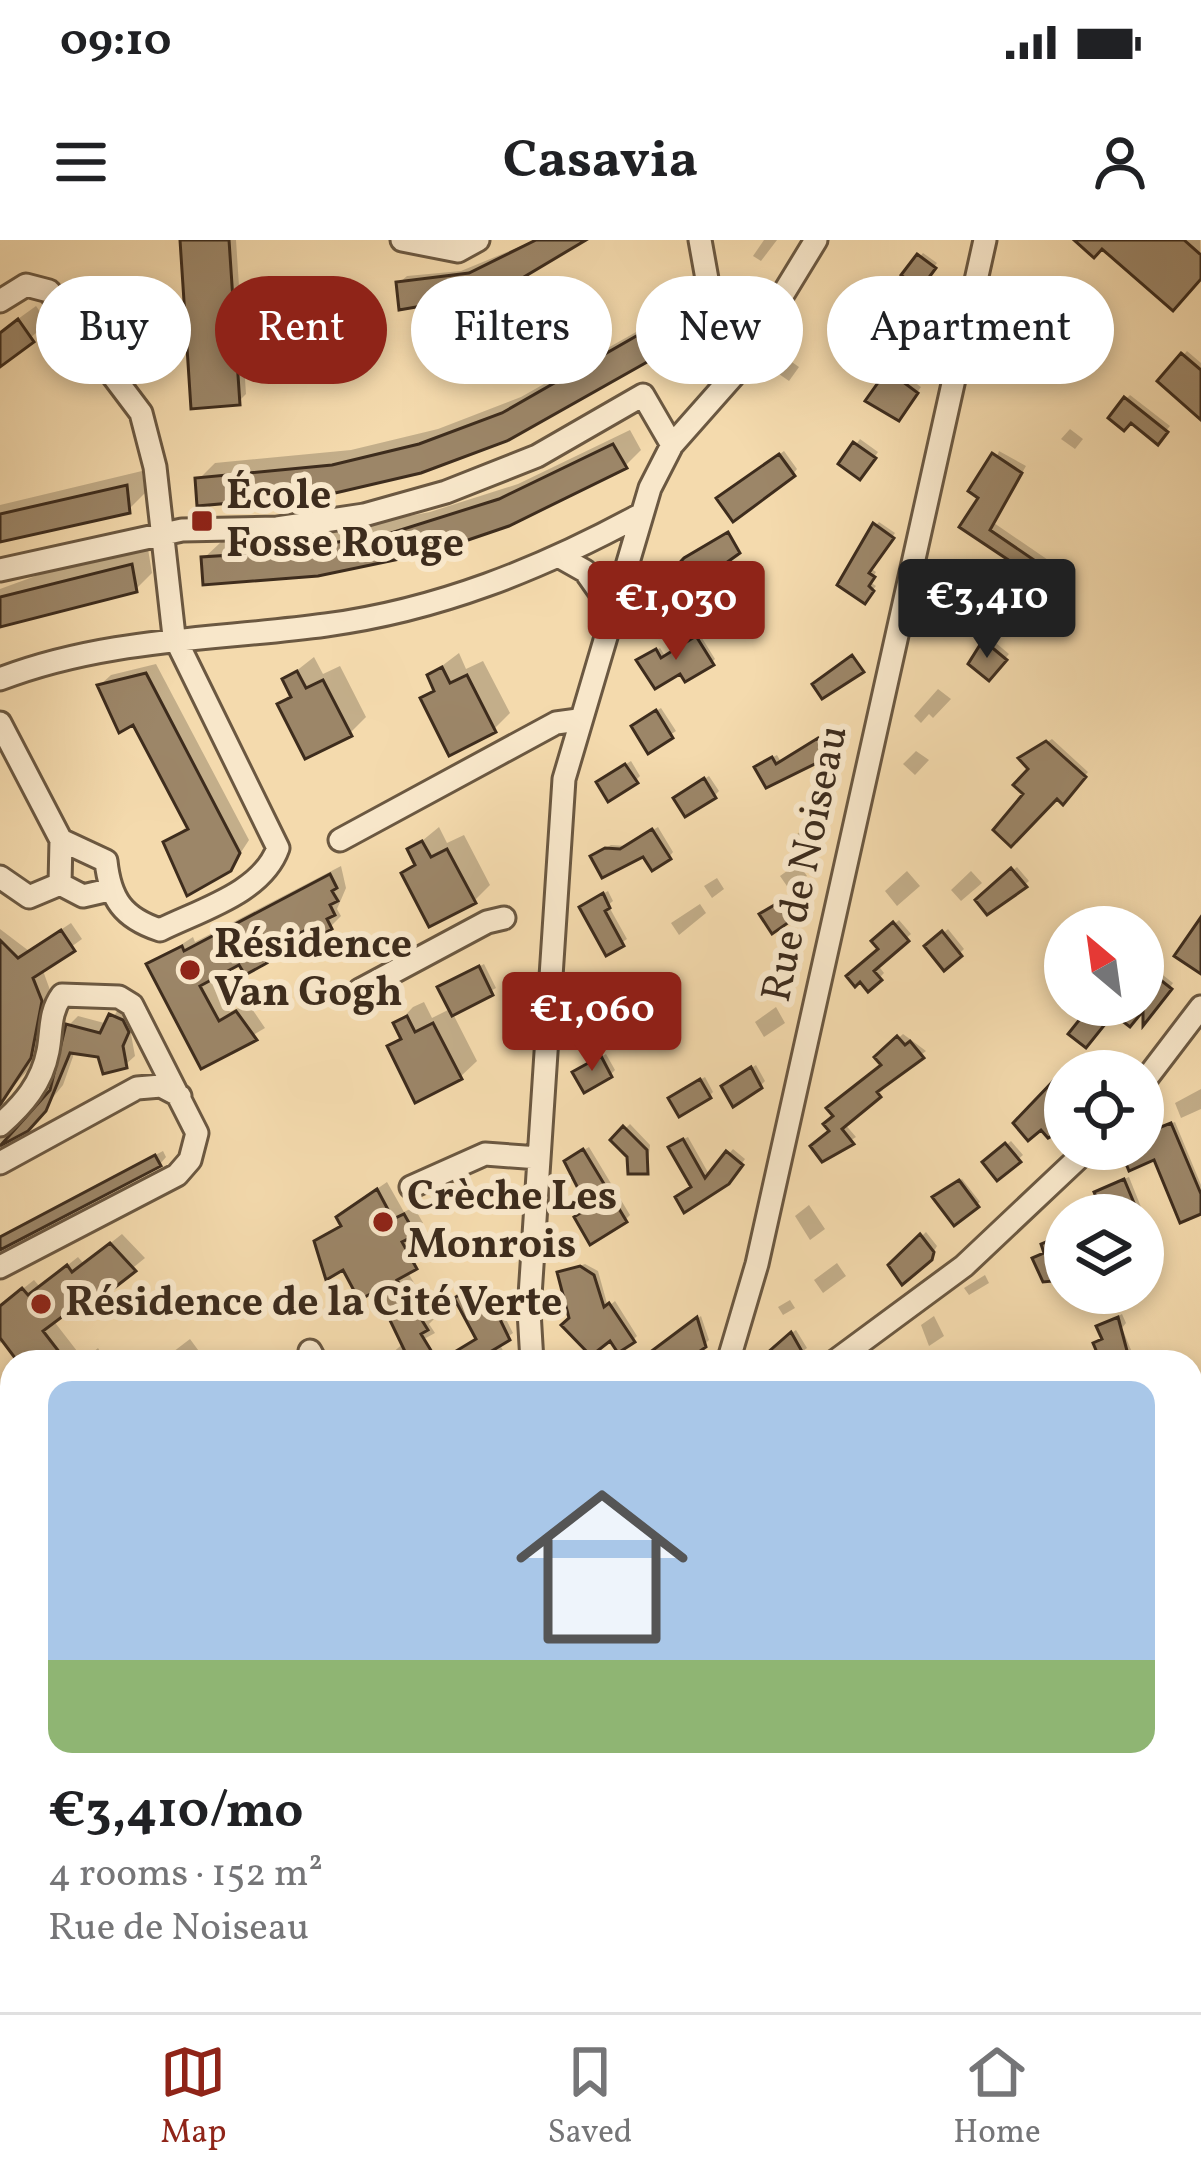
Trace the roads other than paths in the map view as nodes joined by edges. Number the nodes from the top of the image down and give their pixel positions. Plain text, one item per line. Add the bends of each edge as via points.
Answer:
1 (402, 240) edge
2 (478, 240) edge
3 (700, 240) edge
4 (816, 240) edge
5 (985, 240) edge
6 (706, 276) edge
7 (0, 301) edge
8 (673, 445) junction
9 (638, 516) junction
10 (162, 533) junction
11 (562, 558) junction
12 (0, 570) edge
13 (610, 608) junction
14 (174, 636) junction
15 (0, 679) edge
16 (578, 720) junction
17 (0, 723) edge
18 (61, 840) junction
19 (340, 840) dead end
20 (0, 878) edge
21 (60, 884) junction
22 (109, 890) junction
23 (504, 918) dead end
24 (360, 990) dead end
25 (1201, 1006) edge
26 (1164, 1055) edge
27 (180, 1096) junction
28 (0, 1125) edge
29 (539, 1158) junction
30 (0, 1163) edge
31 (1066, 1170) edge
32 (411, 1187) dead end
33 (0, 1267) edge
34 (531, 1350) edge
35 (732, 1350) edge
36 (850, 1350) edge

1 - 2 street via 458,251
3 - 6 street
4 - 8 street via 733,376
5 - 35 street, Rue de Noiseau
7 - 10 street via 26,285 50,291 141,412
8 - 9 street
8 - 10 street via 643,395 537,456 446,492 278,528
9 - 11 street
9 - 13 street
10 - 12 street
10 - 14 street
11 - 13 street via 585,571
11 - 14 street via 418,608 326,625
13 - 16 street
14 - 15 street
14 - 22 street via 278,848 253,884 160,930 131,920
16 - 19 street via 556,724
16 - 29 street via 564,779
17 - 18 street
18 - 21 street
18 - 22 street via 106,861
20 - 21 street via 29,897
21 - 22 street via 83,896
23 - 24 street
25 - 26 street
27 - 28 street via 132,1005 62,995 35,1087
27 - 30 street via 160,1086 137,1088
27 - 33 street via 197,1133 177,1174
29 - 32 street via 485,1154
29 - 34 street
31 - 36 street via 964,1266

